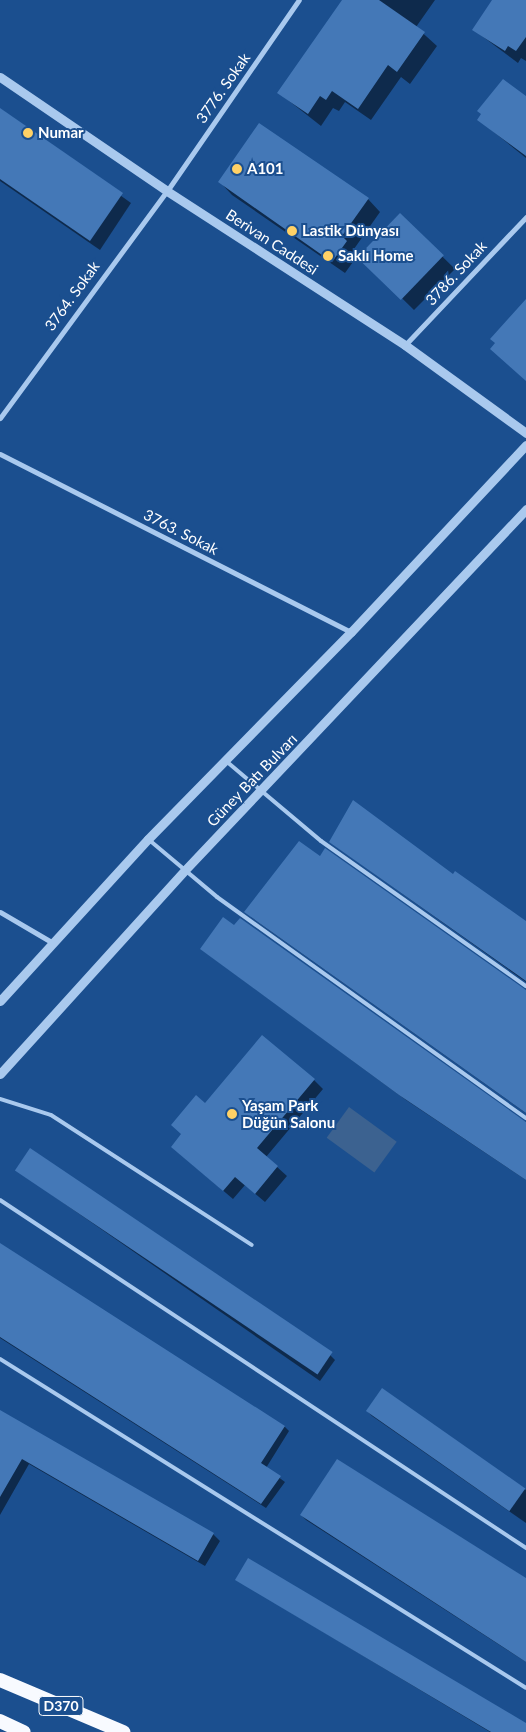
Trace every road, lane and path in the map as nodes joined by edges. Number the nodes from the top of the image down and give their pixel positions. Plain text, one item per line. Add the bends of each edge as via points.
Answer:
1 (299, 0) edge
2 (0, 77) edge
3 (167, 191) junction
4 (526, 217) edge
5 (405, 345) junction
6 (0, 418) edge
7 (526, 434) edge
8 (526, 445) edge
9 (0, 454) edge
10 (526, 509) edge
11 (351, 632) junction
12 (225, 761) junction
13 (262, 791) junction
14 (148, 839) junction
15 (185, 870) junction
16 (0, 912) edge
17 (53, 943) junction
18 (526, 986) edge
19 (0, 1001) edge
20 (0, 1074) edge
21 (0, 1099) edge
22 (526, 1118) edge
23 (0, 1200) edge
24 (252, 1245) dead end
25 (0, 1360) edge
26 (526, 1548) edge
27 (0, 1680) edge
28 (526, 1688) edge
29 (0, 1721) edge
30 (24, 1732) edge
31 (123, 1732) edge

1 - 3 street, 3776. Sokak
2 - 3 street, Berivan Caddesi
3 - 5 street, Berivan Caddesi
3 - 6 street, 3764. Sokak
4 - 5 street, 3786. Sokak
5 - 7 street, Berivan Caddesi
8 - 11 street
9 - 11 street, 3763. Sokak
10 - 13 street, Güney Batı Bulvarı
11 - 12 street
12 - 13 lane
12 - 14 street
13 - 15 street, Güney Batı Bulvarı
13 - 18 lane via 321,841
14 - 15 lane
14 - 17 street
15 - 20 street, Güney Batı Bulvarı
15 - 22 lane via 217,897
16 - 17 street
17 - 19 street
21 - 24 lane via 52,1115
23 - 26 lane
25 - 28 lane
27 - 31 highway, D370
29 - 30 highway, D370

